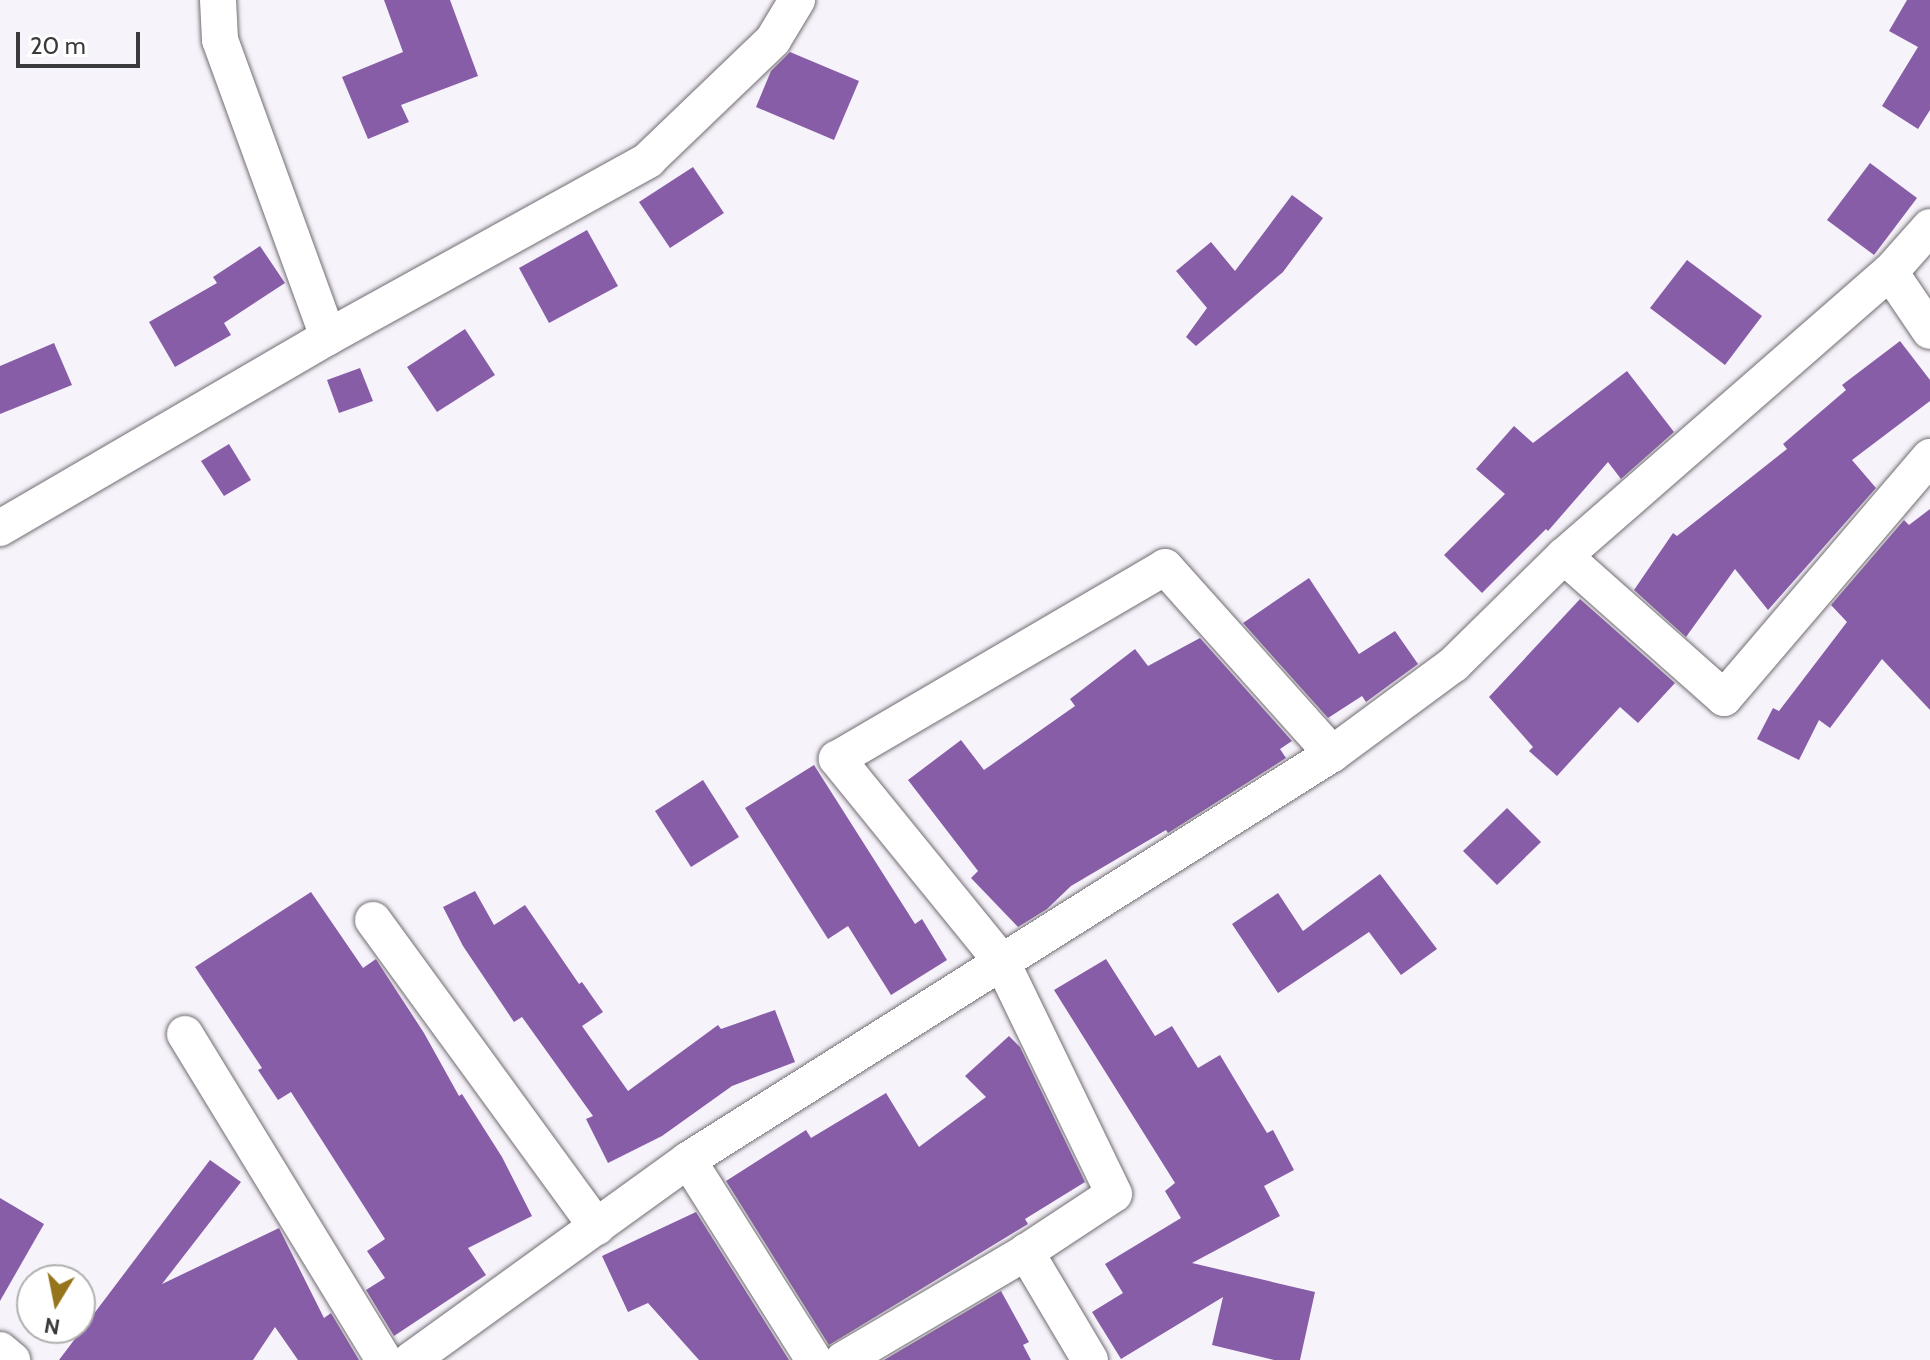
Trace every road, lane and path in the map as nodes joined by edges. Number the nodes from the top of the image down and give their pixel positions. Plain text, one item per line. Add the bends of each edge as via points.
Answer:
1 (218, 0) edge
2 (797, 0) edge
3 (1930, 227) edge
4 (1890, 272) junction
5 (1930, 331) edge
6 (328, 337) junction
7 (1930, 457) edge
8 (0, 528) edge
9 (1564, 556) junction
10 (1332, 754) junction
11 (373, 920) dead end
12 (1002, 962) junction
13 (185, 1034) dead end
14 (688, 1160) junction
15 (597, 1227) junction
16 (1026, 1252) junction
17 (0, 1350) edge
18 (12, 1360) edge
19 (384, 1360) edge
20 (411, 1360) edge
21 (814, 1360) edge
22 (843, 1360) edge
23 (1090, 1360) edge

1 - 6 street via 220,40
2 - 6 street via 773,40 648,160
3 - 4 street
4 - 5 street
4 - 9 street
6 - 8 street
7 - 9 street via 1724,698
9 - 10 street via 1454,664
10 - 12 street
10 - 12 street via 1165,567 837,759
11 - 15 street
12 - 14 street
12 - 16 street via 1114,1194
13 - 19 street
14 - 15 street
14 - 21 street
15 - 20 street
16 - 22 street
16 - 23 street
17 - 18 street

